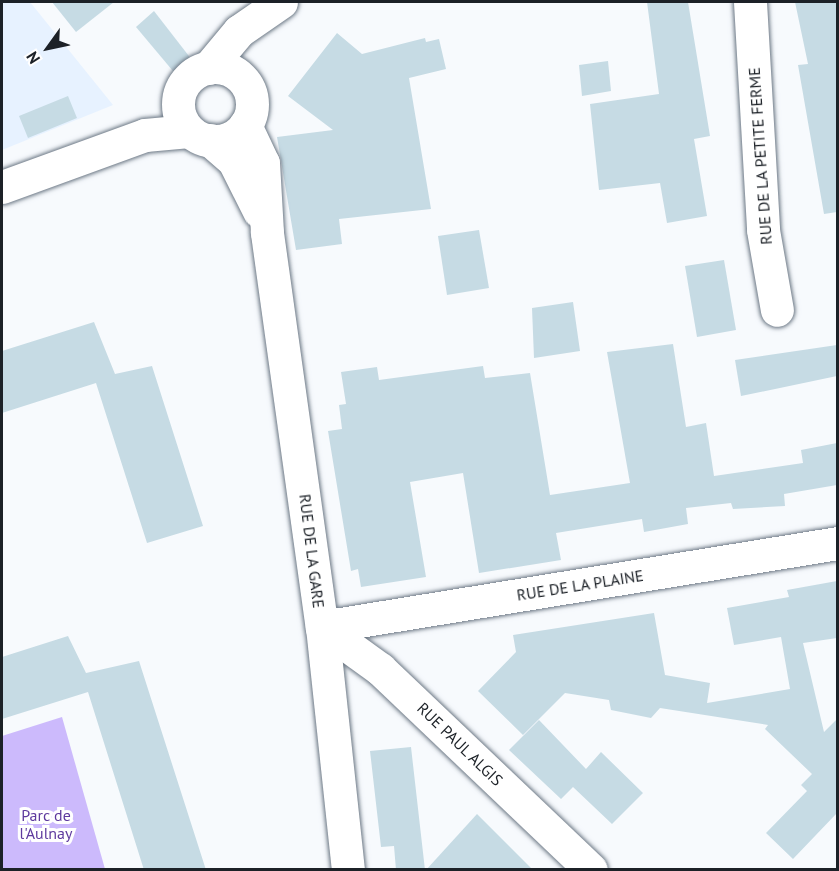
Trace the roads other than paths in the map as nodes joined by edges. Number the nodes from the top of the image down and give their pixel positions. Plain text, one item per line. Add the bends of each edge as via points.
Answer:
1 (750, 2) edge
2 (279, 3) edge
3 (208, 68) junction
4 (239, 76) junction
5 (178, 100) junction
6 (245, 125) junction
7 (200, 136) junction
8 (72, 158) junction
9 (2, 187) edge
10 (267, 233) junction
11 (777, 310) dead end
12 (837, 543) edge
13 (322, 627) junction
14 (348, 870) edge
15 (591, 870) edge

1 - 11 street, RUE DE LA PETITE FERME via 763,230
2 - 3 street via 239,31
2 - 4 street
3 - 4 street
3 - 5 street via 188,79
4 - 6 street via 252,105
5 - 7 street
5 - 8 street via 126,123
6 - 7 street via 229,138
6 - 10 street, RUE DE LA GARE via 262,163
7 - 8 street via 145,135
7 - 10 street, RUE DE LA GARE via 246,180
8 - 9 street
10 - 13 street, RUE DE LA GARE
12 - 13 street, RUE DE LA PLAINE
13 - 14 street, RUE DE LA GARE
13 - 15 street, RUE PAUL ALGIS via 380,669

